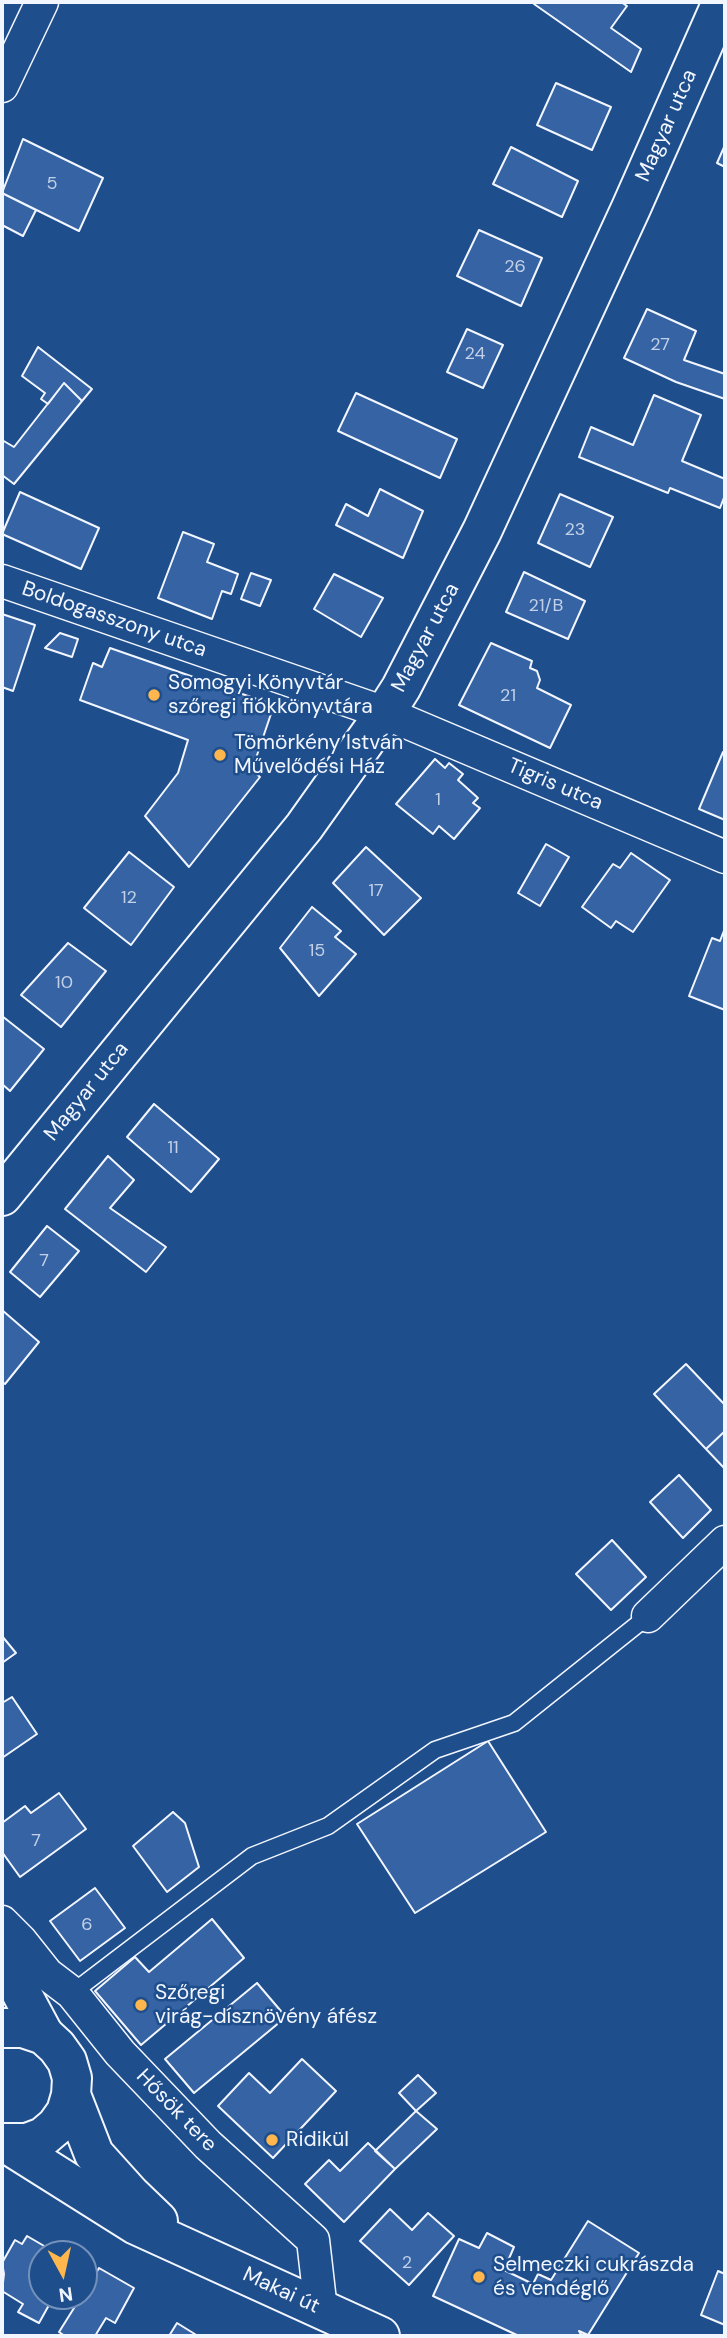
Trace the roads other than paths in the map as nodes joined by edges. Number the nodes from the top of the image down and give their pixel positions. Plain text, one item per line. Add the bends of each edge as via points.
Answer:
1 (42, 2) edge
2 (722, 2) edge
3 (2, 86) edge
4 (2, 582) edge
5 (385, 713) junction
6 (725, 857) edge
7 (2, 1196) edge
8 (725, 1542) edge
9 (648, 1616) joint
10 (2, 1922) edge
11 (2, 1960) edge
12 (72, 1993) junction
13 (2, 2028) edge
14 (44, 2035) junction
15 (72, 2095) junction
16 (6, 2144) edge
17 (183, 2245) junction
18 (321, 2310) junction
19 (380, 2336) edge

1 - 3 street
2 - 5 street, Magyar utca via 482,531
4 - 5 street, Boldogasszony utca
5 - 6 street, Tigris utca
5 - 7 street, Magyar utca via 304,827
8 - 9 street
9 - 12 lane via 513,1723 435,1750 328,1826 252,1856
10 - 12 street, Hősök tere via 47,1974
11 - 14 street, Makai út
12 - 18 street, Hősök tere via 120,2053 208,2145 313,2240
13 - 14 street
14 - 15 street, Makai út via 67,2061
15 - 16 street, Makai út via 66,2112 43,2137
15 - 17 street, Makai út via 94,2154
16 - 17 street, Makai út via 136,2225
17 - 18 street, Makai út
18 - 19 street, Makai út

